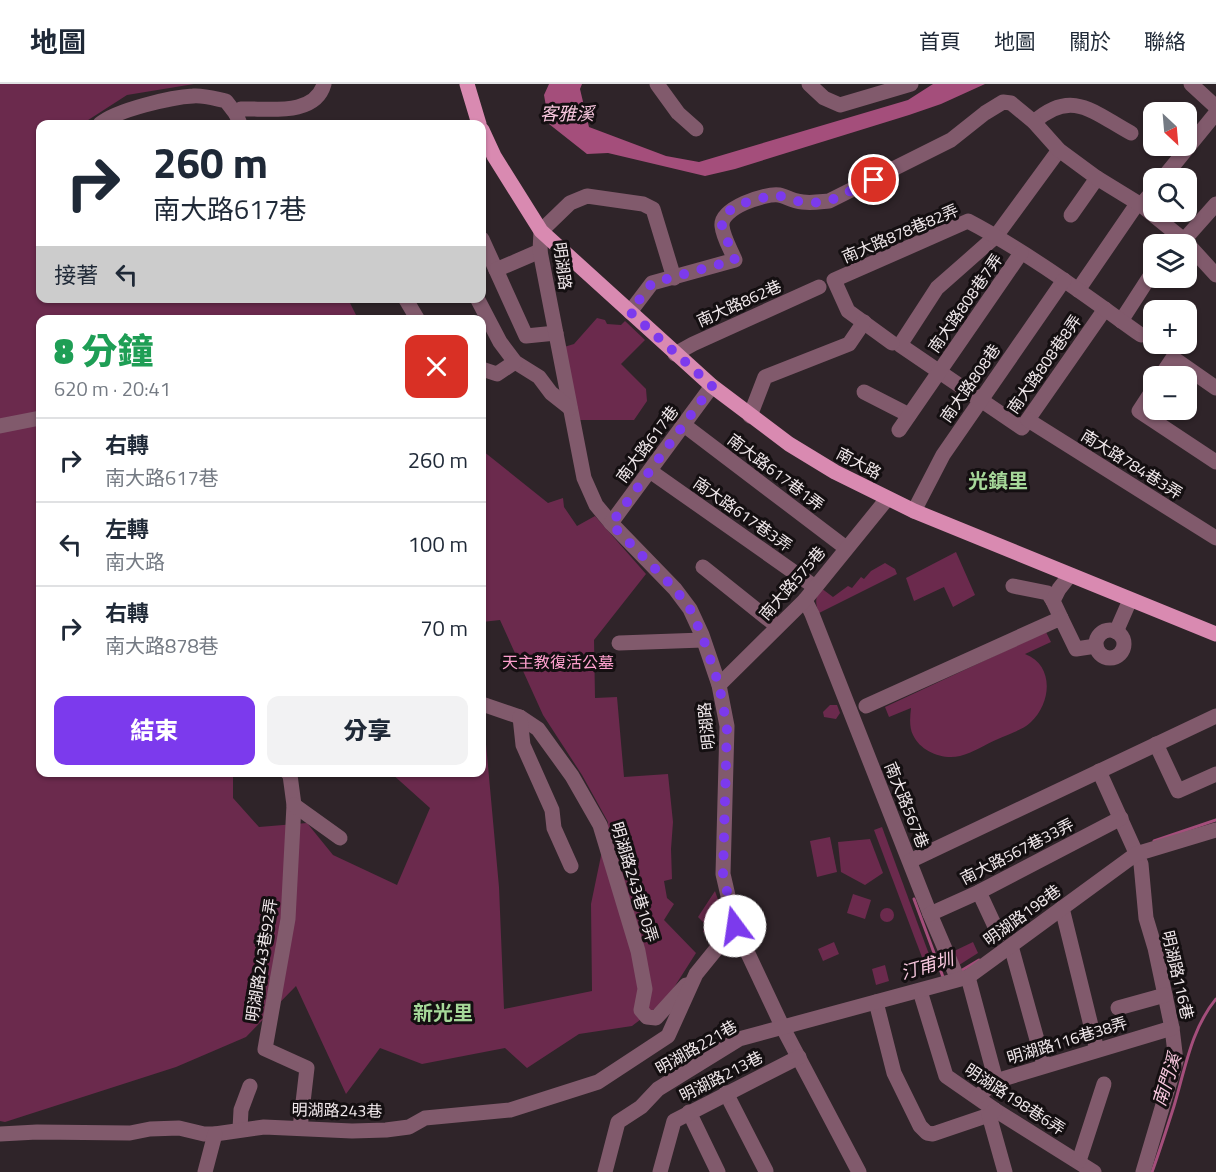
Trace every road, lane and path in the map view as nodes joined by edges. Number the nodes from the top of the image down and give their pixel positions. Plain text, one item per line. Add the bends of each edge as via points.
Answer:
1 (324, 84) edge
2 (467, 84) edge
3 (657, 84) edge
4 (809, 84) edge
5 (911, 84) edge
6 (1191, 84) edge
7 (1216, 107) edge
8 (1216, 113) edge
9 (238, 119) edge
10 (105, 120) edge
11 (478, 120) edge
12 (1034, 122) junction
13 (696, 129) dead end
14 (1131, 133) dead end
15 (486, 139) edge
16 (1059, 150) junction
17 (1170, 168) edge
18 (1097, 178) junction
19 (1143, 201) edge
20 (1216, 204) edge
21 (1139, 205) junction
22 (1071, 215) dead end
23 (541, 231) junction
24 (1170, 234) edge
25 (1184, 234) edge
26 (996, 236) junction
27 (486, 248) edge
28 (540, 251) junction
29 (1021, 253) junction
30 (1197, 258) edge
31 (496, 270) junction
32 (1216, 275) edge
33 (674, 278) junction
34 (1064, 280) junction
35 (819, 287) dead end
36 (1143, 287) edge
37 (1078, 290) junction
38 (1105, 309) junction
39 (630, 312) junction
40 (486, 315) edge
41 (1121, 321) junction
42 (864, 322) junction
43 (556, 333) junction
44 (1141, 335) dead end
45 (892, 343) dead end
46 (675, 354) junction
47 (515, 362) junction
48 (1168, 366) edge
49 (1184, 366) edge
50 (486, 370) edge
51 (939, 373) junction
52 (1197, 375) edge
53 (712, 386) junction
54 (1216, 388) edge
55 (864, 392) dead end
56 (980, 401) junction
57 (570, 408) junction
58 (909, 415) junction
59 (750, 416) junction
60 (36, 419) edge
61 (1028, 420) junction
62 (1153, 420) edge
63 (684, 425) junction
64 (0, 426) edge
65 (899, 430) dead end
66 (1216, 462) edge
67 (650, 471) junction
68 (887, 499) junction
69 (914, 511) junction
70 (611, 524) junction
71 (1216, 538) edge
72 (846, 548) junction
73 (703, 567) dead end
74 (1070, 575) junction
75 (1013, 586) dead end
76 (815, 587) junction
77 (805, 600) junction
78 (1130, 600) junction
79 (1053, 601) junction
80 (1061, 618) junction
81 (773, 623) dead end
82 (1116, 632) junction
83 (1216, 634) edge
84 (703, 640) junction
85 (620, 643) dead end
86 (1096, 646) junction
87 (719, 685) junction
88 (486, 705) edge
89 (866, 706) dead end
90 (1216, 716) edge
91 (520, 717) junction
92 (1156, 744) junction
93 (1099, 771) junction
94 (1216, 774) edge
95 (293, 777) edge
96 (294, 805) junction
97 (1121, 818) junction
98 (1216, 830) edge
99 (340, 838) dead end
100 (1136, 854) junction
101 (910, 861) junction
102 (571, 866) dead end
103 (979, 892) junction
104 (1062, 908) junction
105 (930, 914) junction
106 (735, 926) junction
107 (999, 935) dead end
108 (1011, 946) junction
109 (696, 974) junction
110 (959, 974) junction
111 (920, 991) junction
112 (1165, 995) junction
113 (876, 1002) junction
114 (1118, 1008) dead end
115 (780, 1021) junction
116 (1172, 1028) junction
117 (1097, 1050) junction
118 (799, 1057) junction
119 (1044, 1065) junction
120 (996, 1081) junction
121 (1104, 1084) dead end
122 (250, 1086) dead end
123 (726, 1093) junction
124 (978, 1097) junction
125 (689, 1112) junction
126 (992, 1112) junction
127 (300, 1128) junction
128 (240, 1130) junction
129 (0, 1134) edge
130 (215, 1134) junction
131 (1079, 1161) junction
132 (766, 1171) edge
133 (1002, 1171) edge
134 (205, 1172) edge
135 (605, 1172) edge
136 (660, 1172) edge
137 (718, 1172) edge
138 (859, 1172) edge
139 (1094, 1172) edge
140 (1143, 1172) edge

1 - 9 street via 314,100 302,107 241,109
2 - 11 main road
3 - 13 street
4 - 5 street via 824,98 840,105
6 - 7 street
8 - 17 street
9 - 10 street via 226,101 195,95 143,106
12 - 14 street via 1047,110 1064,104 1082,106
12 - 16 street
12 - 33 street via 1011,103 1003,102 951,140 829,201 804,202 777,195 732,208 722,220 722,227 735,260
15 - 23 main road, 明湖路
16 - 18 street
16 - 26 street
18 - 21 street
18 - 22 street
19 - 21 street
20 - 25 street
21 - 24 street
21 - 37 street
23 - 28 street, 明湖路
23 - 33 street via 570,203 586,196 643,204 653,209
23 - 39 main road, 南大路
26 - 29 street
26 - 42 street, 南大路878巷82弄 via 968,221 834,280 848,311
26 - 51 street, 南大路808巷7弄 via 937,288 900,345
27 - 31 street
28 - 31 street
28 - 43 street, 明湖路
29 - 34 street
29 - 51 street, 南大路808巷7弄
30 - 32 street
31 - 43 street via 526,336
33 - 39 street via 652,283
34 - 37 street
34 - 56 street, 南大路808巷
35 - 46 street, 南大路862巷
36 - 41 street
37 - 38 street
38 - 41 street
38 - 61 street, 南大路808巷8弄
39 - 46 main road, 南大路
40 - 47 street
41 - 44 street
42 - 45 street, 南大路878巷82弄
42 - 59 street via 849,344 765,377
43 - 57 street, 明湖路
46 - 53 main road, 南大路
47 - 50 street via 498,374
47 - 57 street via 539,377
48 - 49 street via 1173,358
51 - 56 street, 南大路808巷7弄
51 - 58 street, 南大路808巷7弄
52 - 54 street
53 - 59 main road, 南大路
53 - 63 street, 南大路617巷
55 - 58 street
56 - 61 street, 南大路808巷8弄 via 1022,428
56 - 69 street, 南大路808巷 via 943,455
57 - 70 street, 明湖路 via 585,478 596,505
58 - 65 street, 南大路808巷7弄
59 - 68 main road, 南大路 via 835,472
60 - 64 street
61 - 71 street, 南大路784巷3弄
62 - 66 street
63 - 67 street, 南大路617巷
63 - 72 street, 南大路617巷1弄
67 - 70 street, 南大路617巷
67 - 76 street, 南大路617巷3弄
68 - 69 main road, 南大路
68 - 72 street, 南大路575巷
69 - 74 main road, 南大路
70 - 84 street, 明湖路 via 675,589 690,609
72 - 76 street, 南大路575巷
73 - 81 street
74 - 78 main road, 南大路
74 - 79 street
75 - 79 street via 1048,593
76 - 77 street, 南大路575巷
77 - 87 street, 南大路575巷
77 - 101 street, 南大路567巷
78 - 82 street
78 - 83 main road, 南大路
79 - 80 street
80 - 86 street via 1076,649
80 - 89 street
82 - 86 street via 1100,634
82 - 86 street via 1123,637 1124,646 1118,656 1104,657
84 - 85 street
84 - 87 street, 明湖路
87 - 106 street, 明湖路 via 727,726 723,874
88 - 91 street, 明湖路243巷10弄
90 - 92 street, 南大路567巷
91 - 102 street via 523,745
91 - 109 street, 明湖路243巷10弄 via 538,729 572,776 600,825 638,951 645,988 641,1010 647,1017 656,1018
92 - 93 street, 南大路567巷
92 - 94 street via 1178,791
93 - 97 street
93 - 101 street, 南大路567巷
95 - 96 street, 明湖路243巷92弄
96 - 99 street
96 - 127 street, 明湖路243巷92弄 via 288,919 265,1049 307,1068
97 - 100 street
97 - 103 street, 南大路567巷33弄
98 - 100 street, 明湖路198巷
100 - 104 street, 明湖路198巷
100 - 112 street, 明湖路116巷 via 1141,864 1146,918
101 - 105 street
103 - 105 street, 南大路567巷33弄
103 - 107 street
104 - 108 street, 明湖路198巷
104 - 117 street
105 - 110 street
106 - 109 street, 明湖路243巷
106 - 115 street, 明湖路
108 - 110 street, 明湖路198巷
108 - 119 street
109 - 127 street, 明湖路243巷 via 668,1036 598,1082 510,1110 425,1118 409,1127 352,1131
110 - 111 street, 明湖路198巷
110 - 120 street
111 - 113 street, 明湖路198巷
111 - 124 street, 明湖路198巷6弄 via 946,1076
112 - 114 street
112 - 116 street, 明湖路116巷
113 - 115 street, 明湖路198巷
113 - 126 street via 894,1073 927,1133
115 - 118 street, 明湖路
115 - 135 street, 明湖路221巷 via 739,1040 658,1089 641,1107 618,1122
116 - 117 street, 明湖路116巷38弄
116 - 140 street, 明湖路116巷 via 1176,1061
117 - 119 street, 明湖路116巷38弄
118 - 123 street, 明湖路213巷
118 - 138 street, 明湖路
119 - 120 street, 明湖路116巷38弄
120 - 124 street, 明湖路116巷38弄
121 - 131 street, 明湖路198巷6弄
122 - 128 street via 241,1110
123 - 125 street, 明湖路213巷
123 - 132 street
124 - 126 street, 明湖路198巷6弄
125 - 136 street, 明湖路213巷 via 674,1121
125 - 137 street
126 - 131 street, 明湖路198巷6弄
126 - 133 street
127 - 128 street, 明湖路243巷
128 - 130 street, 明湖路243巷
129 - 130 street, 明湖路243巷 via 130,1133 179,1128
130 - 134 street
131 - 139 street, 明湖路198巷6弄

